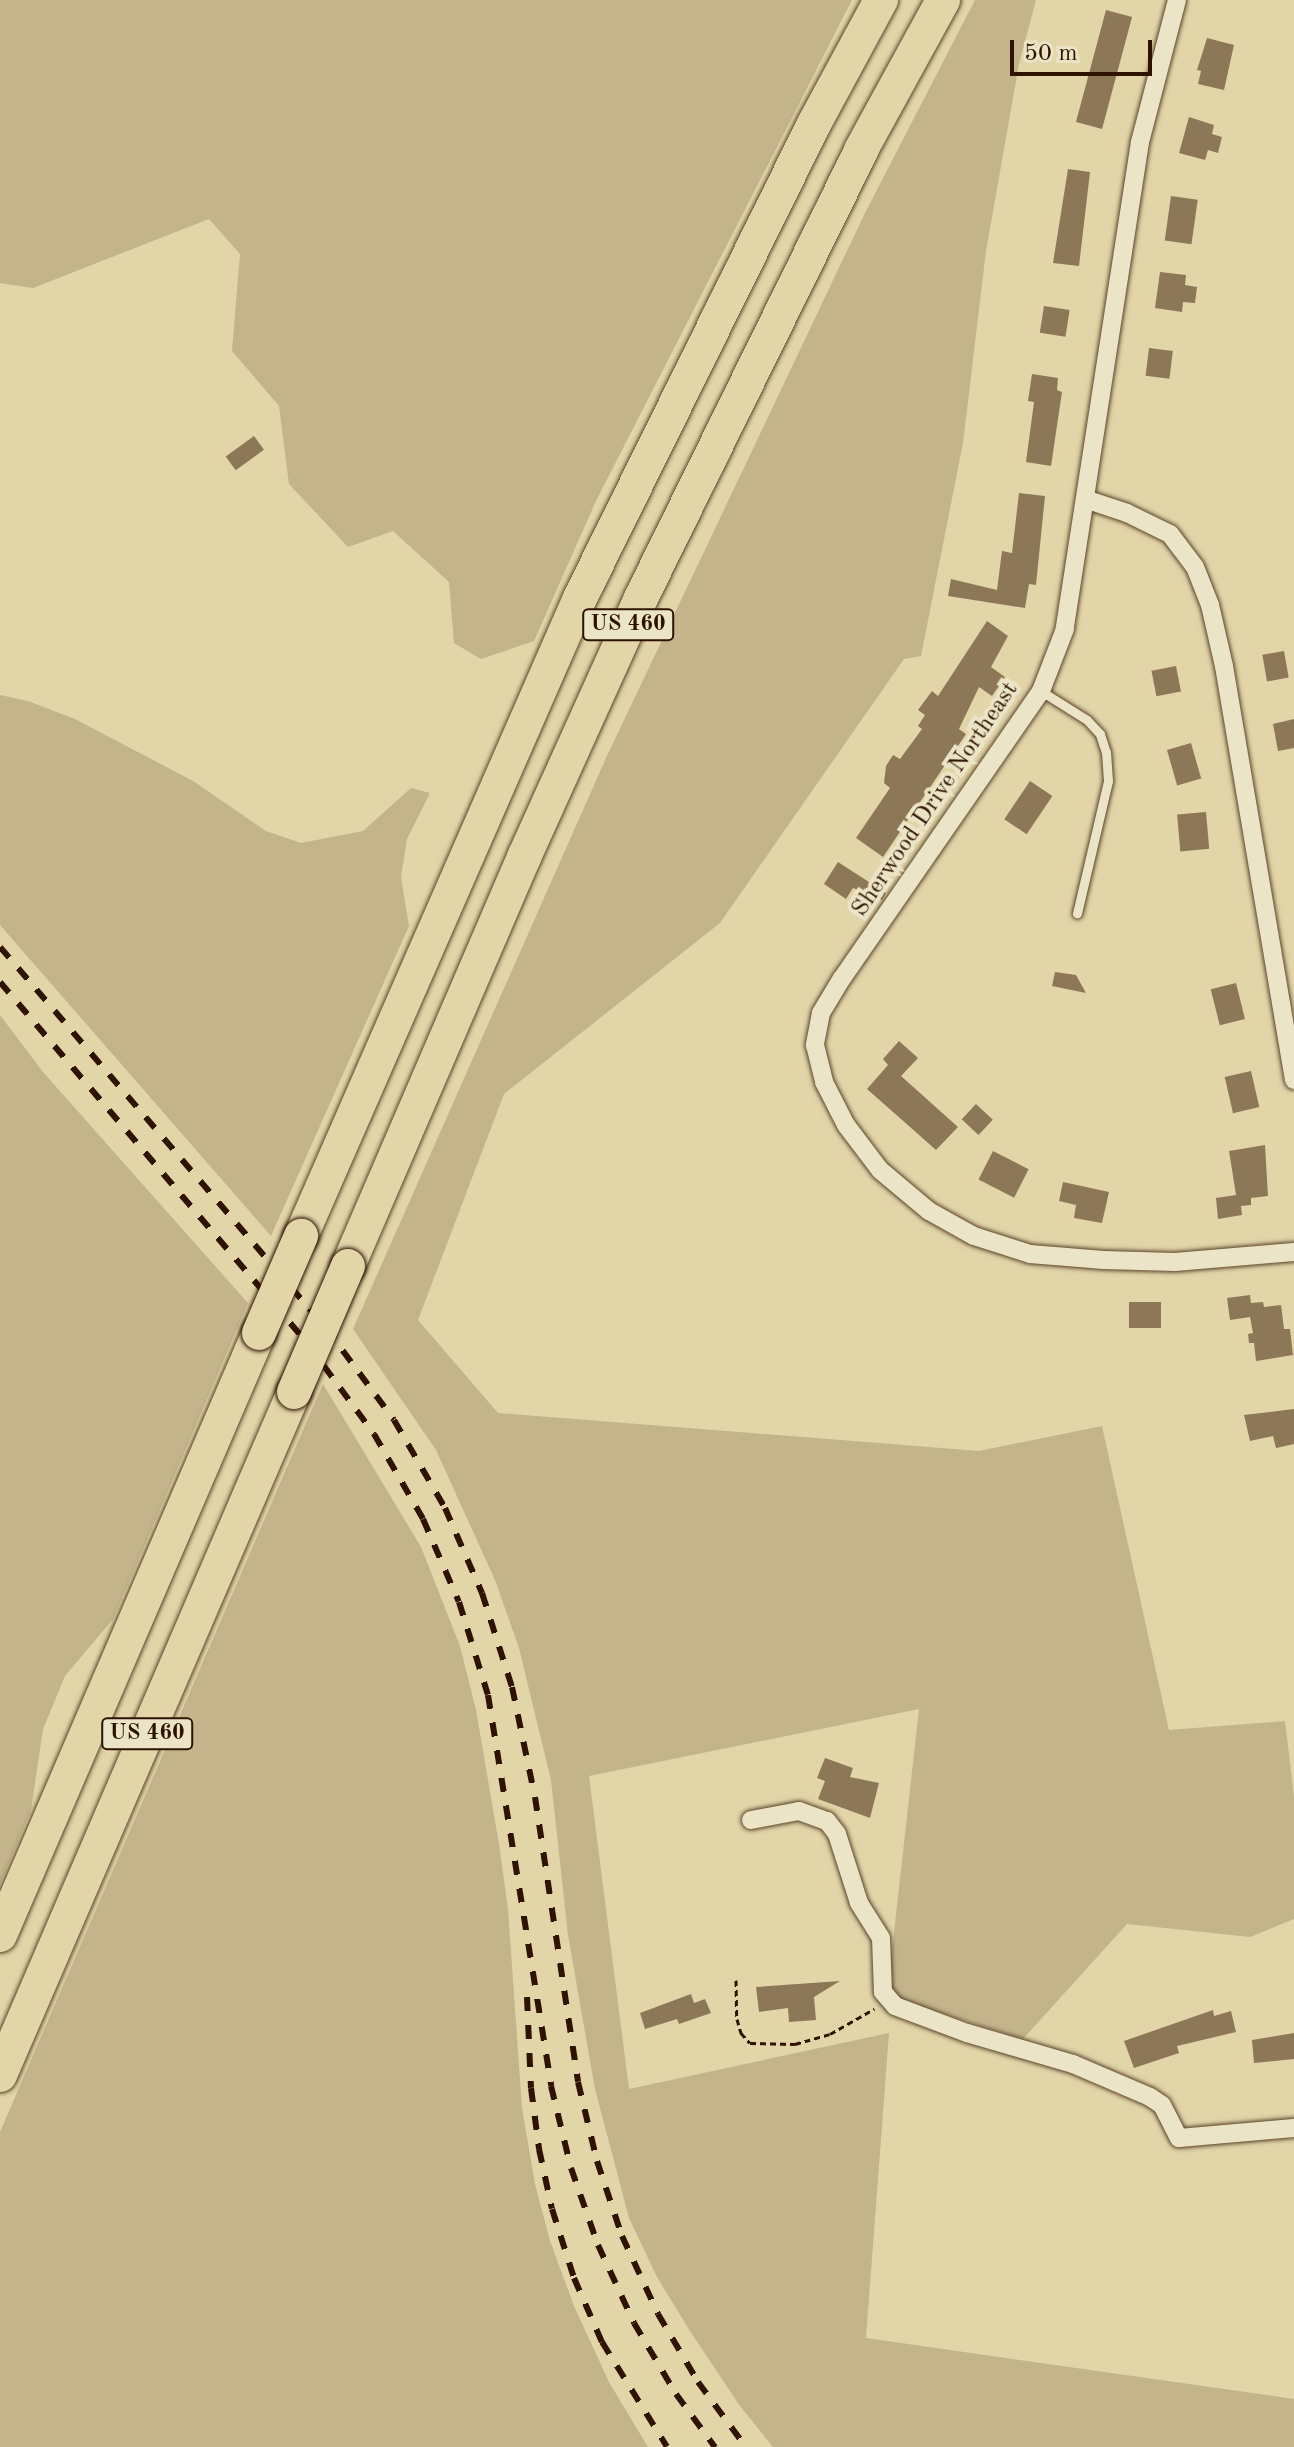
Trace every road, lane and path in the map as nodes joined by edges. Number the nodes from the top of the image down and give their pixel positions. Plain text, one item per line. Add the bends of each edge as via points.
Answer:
1 (881, 0) edge
2 (943, 0) edge
3 (1177, 0) edge
4 (1085, 499) junction
5 (1041, 691) junction
6 (1077, 913) dead end
7 (1294, 1080) edge
8 (1294, 1252) edge
9 (751, 1820) dead end
10 (0, 1935) edge
11 (736, 1980) dead end
12 (887, 2000) junction
13 (0, 2075) edge
14 (1294, 2128) edge

1 - 10 highway, US 460, bridge via 814,124 580,598
2 - 13 highway, US 460, bridge via 861,150 641,598 518,870
3 - 4 street, Sherwood Drive Northeast via 1140,142
4 - 5 street, Sherwood Drive Northeast via 1065,629
4 - 7 street via 1170,534 1195,567 1210,605
5 - 6 lane via 1087,720 1100,734 1106,752 1108,781
5 - 8 street, Sherwood Drive Northeast via 821,1013 815,1045 824,1082 846,1125 880,1170 929,1211 974,1236 1030,1254 1104,1260 1175,1262
9 - 12 street via 799,1811 827,1821 837,1834 859,1903 881,1938
11 - 12 path via 737,2019 750,2043 795,2044 830,2034
12 - 14 street via 967,2033 1073,2064 1150,2097 1162,2105 1179,2138

